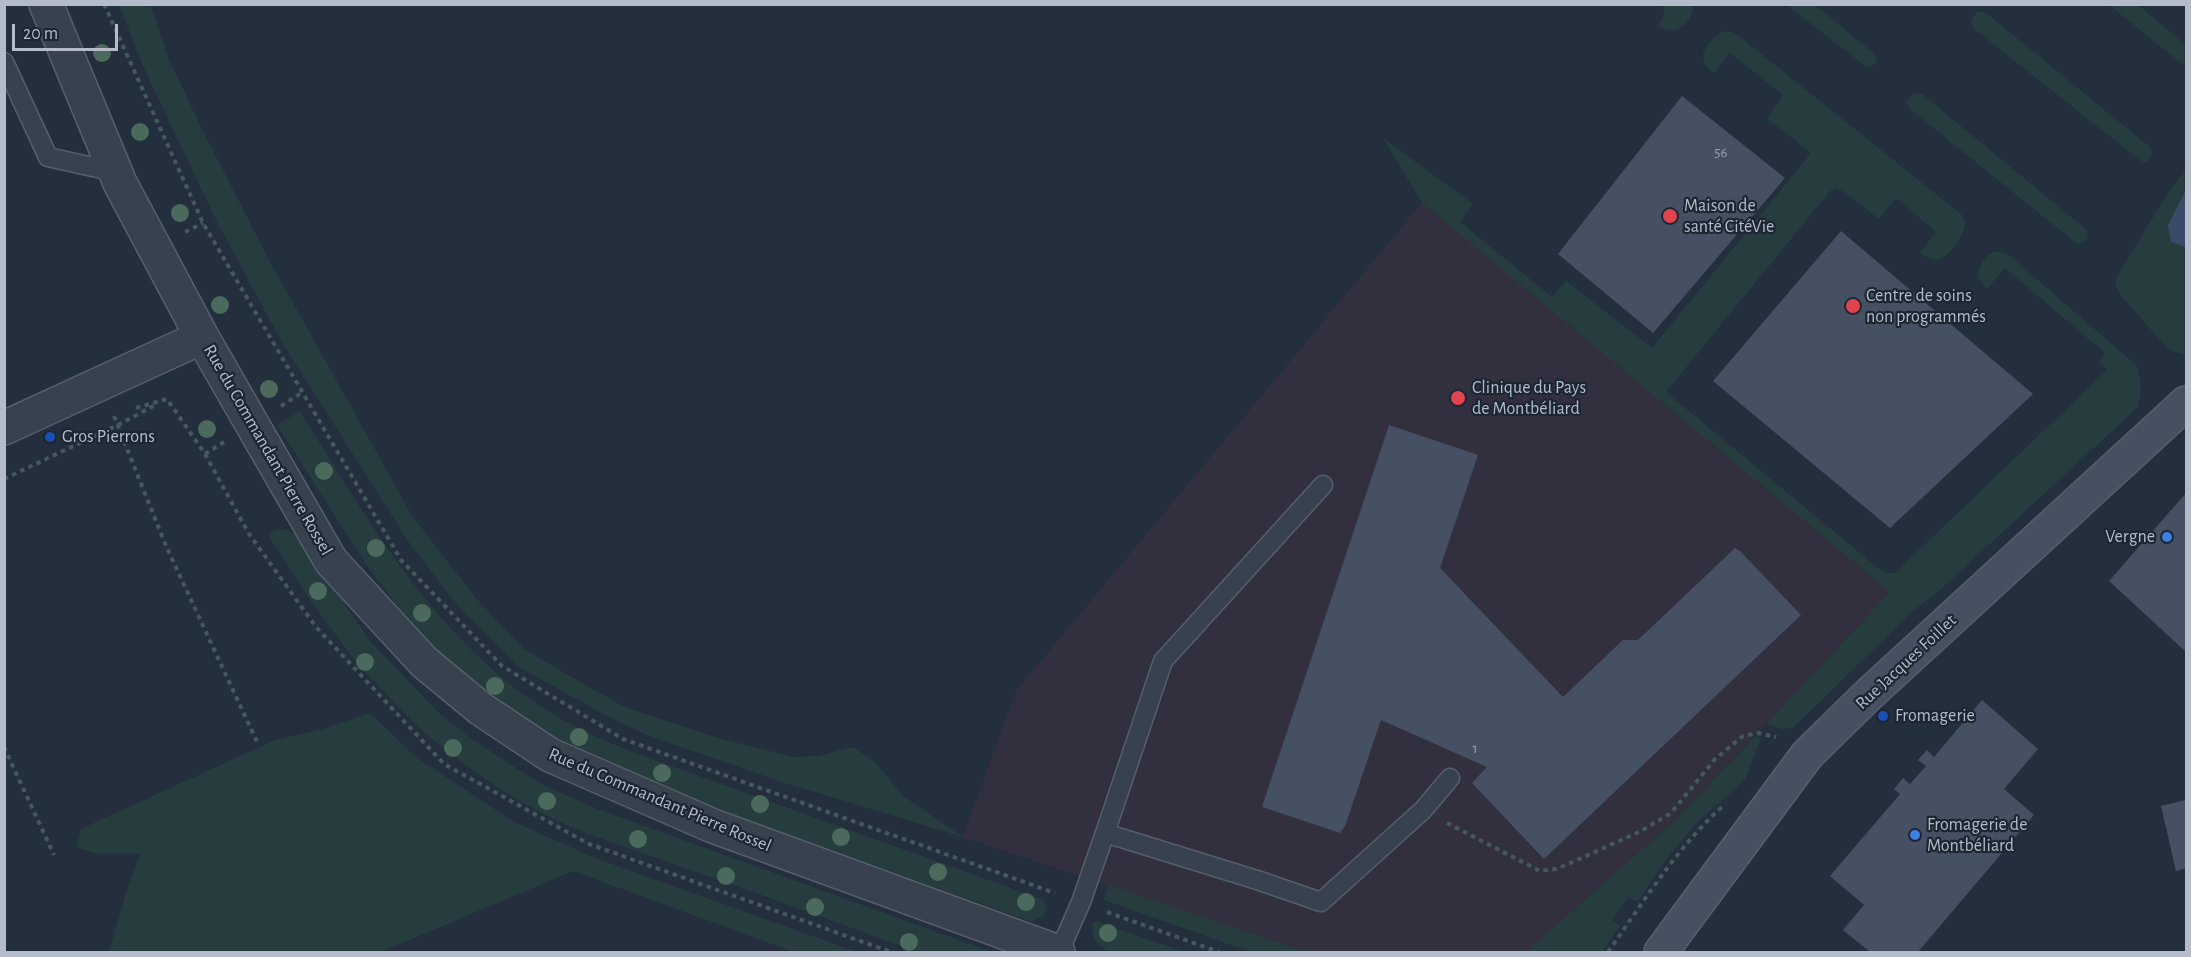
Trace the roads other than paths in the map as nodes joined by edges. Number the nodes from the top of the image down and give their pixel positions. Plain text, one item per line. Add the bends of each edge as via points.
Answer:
1 (46, 4) edge
2 (4, 62) edge
3 (115, 172) junction
4 (202, 337) junction
5 (2187, 403) edge
6 (4, 428) edge
7 (1323, 485) dead end
8 (1450, 778) dead end
9 (1105, 833) junction
10 (1059, 952) edge
11 (1661, 952) edge

1 - 3 street, Rue du Commandant Pierre Rossel
2 - 3 lane via 48,157
3 - 4 street, Rue du Commandant Pierre Rossel
4 - 6 street
4 - 10 street, Rue du Commandant Pierre Rossel via 331,561 424,662 481,709 550,755 713,826
5 - 11 main road, Rue Jacques Foillet via 1807,755
7 - 9 lane via 1163,661
8 - 9 lane via 1423,810 1321,902
9 - 10 lane

